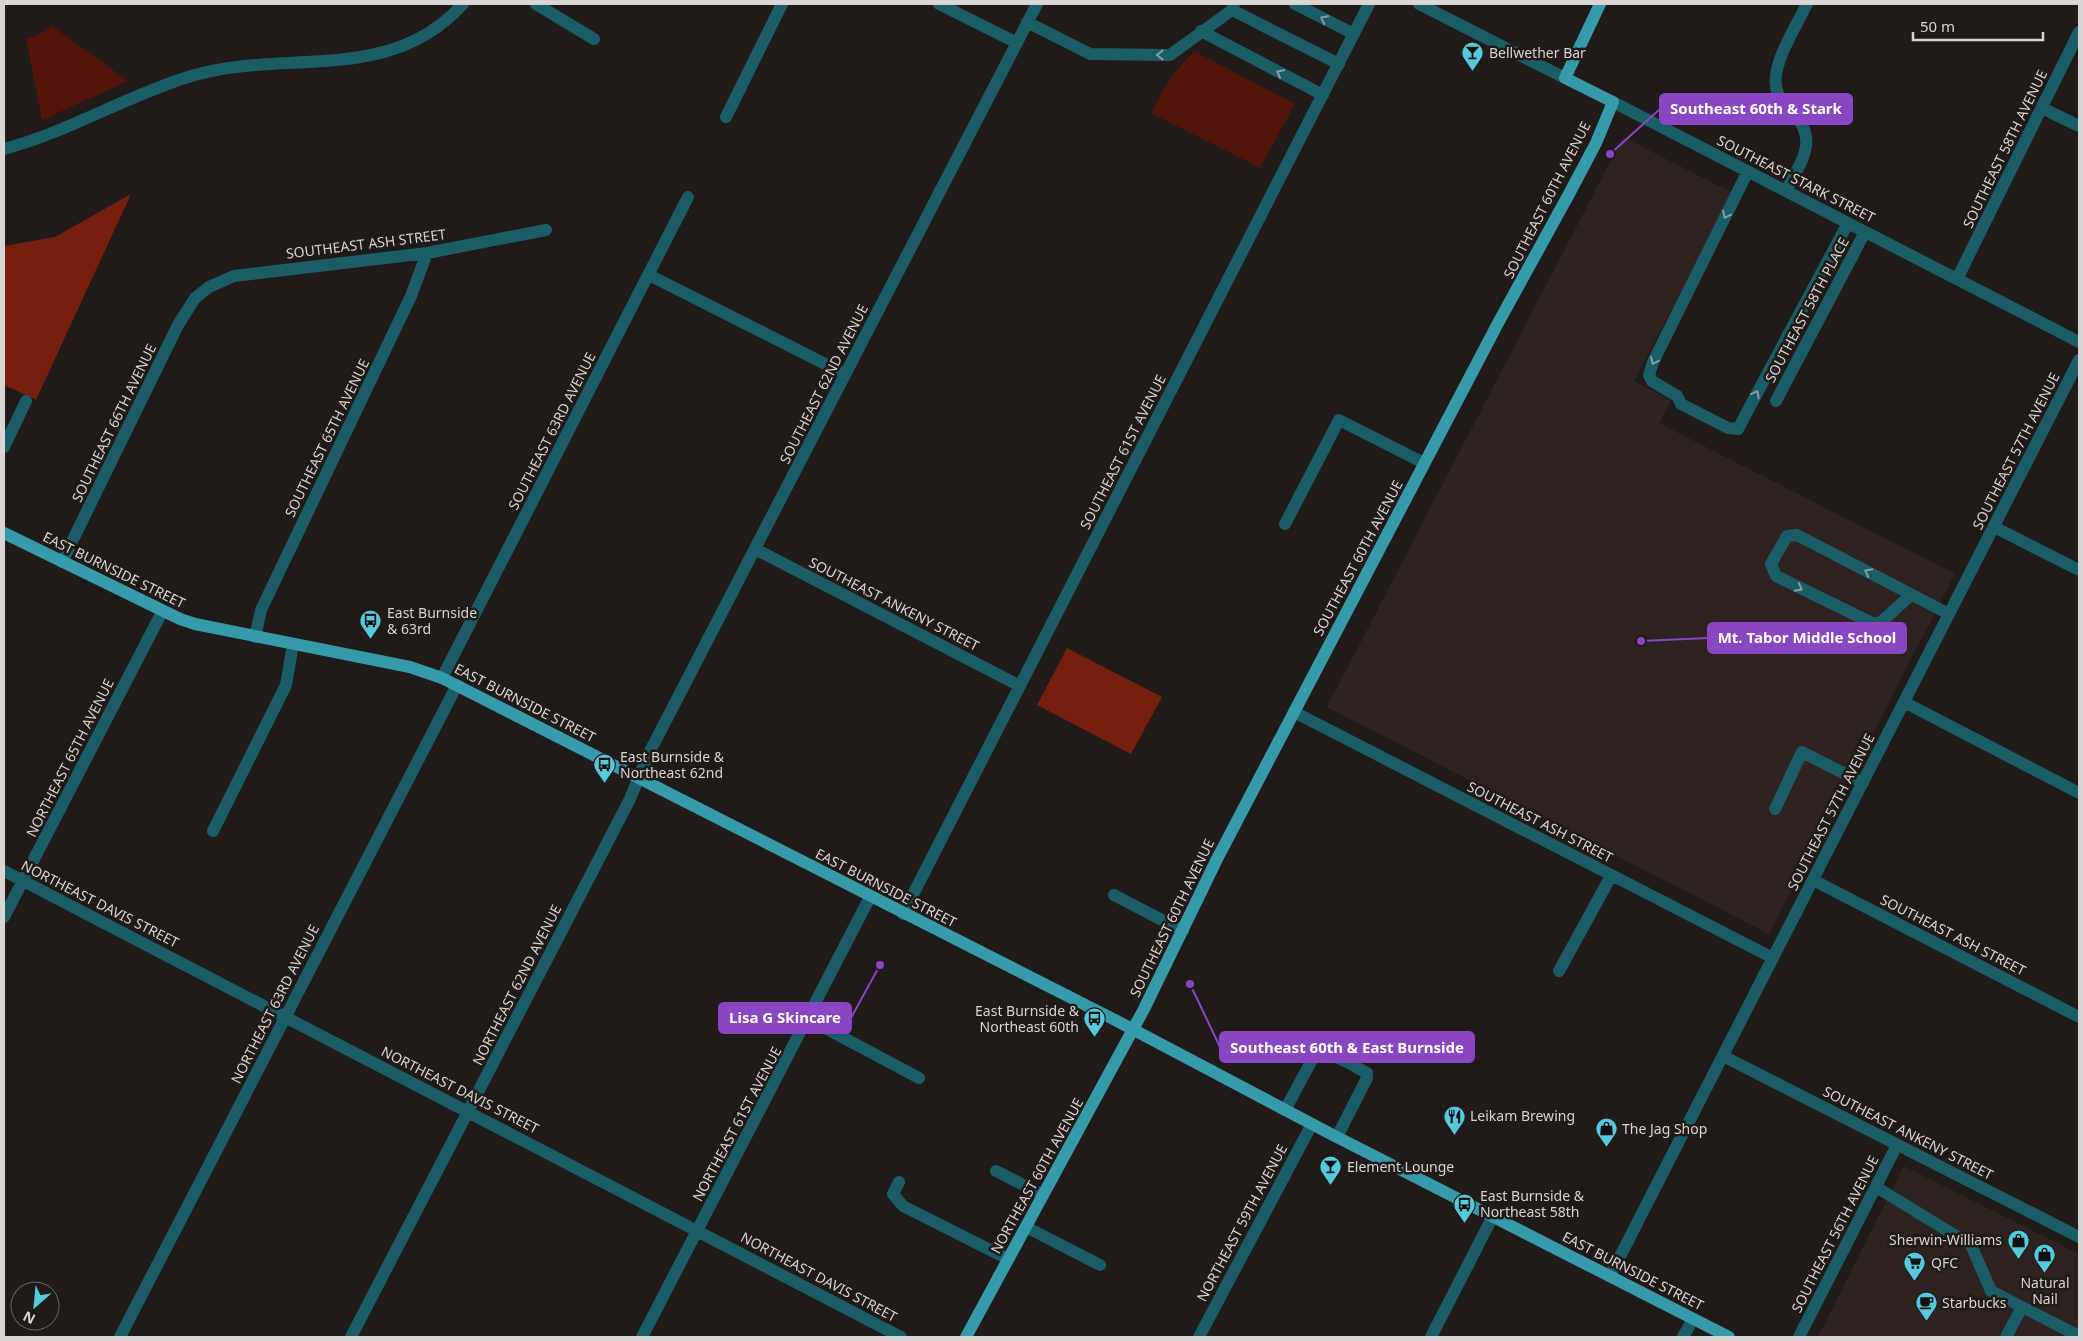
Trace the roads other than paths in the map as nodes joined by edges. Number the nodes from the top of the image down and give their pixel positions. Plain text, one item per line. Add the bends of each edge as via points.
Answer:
1 (463, 4) edge
2 (536, 4) edge
3 (782, 4) edge
4 (939, 4) edge
5 (1037, 4) edge
6 (1294, 4) edge
7 (1370, 4) edge
8 (1419, 4) edge
9 (1600, 4) edge
10 (1807, 4) edge
11 (1233, 7) edge
12 (1027, 22) junction
13 (1201, 32) junction
14 (2079, 32) edge
15 (1354, 34) junction
16 (594, 39) dead end
17 (1017, 43) junction
18 (1339, 64) junction
19 (1564, 78) junction
20 (1323, 95) junction
21 (1613, 102) junction
22 (2042, 108) junction
23 (726, 117) dead end
24 (2079, 126) edge
25 (4, 149) edge
26 (1748, 171) junction
27 (1786, 191) junction
28 (688, 197) dead end
29 (1848, 223) junction
30 (546, 230) dead end
31 (1865, 232) junction
32 (427, 253) junction
33 (649, 275) junction
34 (1957, 278) junction
35 (195, 298) joint
36 (2079, 342) edge
37 (2079, 360) edge
38 (845, 374) junction
39 (26, 400) dead end
40 (1776, 402) dead end
41 (4, 447) edge
42 (1424, 463) junction
43 (1285, 524) dead end
44 (1994, 526) junction
45 (4, 533) edge
46 (755, 548) junction
47 (62, 562) junction
48 (2079, 570) edge
49 (1911, 595) junction
50 (162, 612) junction
51 (1949, 614) junction
52 (255, 636) junction
53 (293, 644) junction
54 (442, 678) junction
55 (457, 685) junction
56 (1020, 686) junction
57 (1904, 702) junction
58 (1294, 712) junction
59 (638, 778) junction
60 (1863, 783) junction
61 (2079, 793) edge
62 (1775, 809) dead end
63 (213, 831) dead end
64 (4, 871) edge
65 (1611, 876) junction
66 (1813, 880) junction
67 (23, 881) junction
68 (1114, 895) dead end
69 (870, 897) junction
70 (903, 914) junction
71 (4, 917) edge
72 (1183, 931) junction
73 (1773, 958) junction
74 (1559, 971) dead end
75 (286, 1017) junction
76 (2079, 1017) edge
77 (808, 1018) junction
78 (1133, 1030) junction
79 (1723, 1056) junction
80 (919, 1078) dead end
81 (1286, 1110) junction
82 (468, 1111) junction
83 (1312, 1124) junction
84 (1337, 1137) junction
85 (1897, 1145) junction
86 (996, 1171) dead end
87 (899, 1182) dead end
88 (1876, 1188) junction
89 (1043, 1195) junction
90 (1493, 1216) junction
91 (1026, 1226) junction
92 (698, 1230) junction
93 (2079, 1238) edge
94 (1008, 1259) junction
95 (1100, 1265) dead end
96 (1610, 1276) junction
97 (2022, 1307) junction
98 (1693, 1319) junction
99 (2079, 1336) edge
100 (120, 1337) edge
101 (351, 1337) edge
102 (642, 1337) edge
103 (901, 1337) edge
104 (966, 1337) edge
105 (1199, 1337) edge
106 (1430, 1337) edge
107 (1683, 1337) edge
108 (1729, 1337) edge
109 (1799, 1337) edge
110 (2006, 1337) edge

1 - 25 street via 441,26 404,47 355,58 209,71 167,84 59,132
2 - 16 street
3 - 23 street
4 - 17 street
5 - 12 street, SOUTHEAST 62ND AVENUE
15 -> 6 street
7 - 15 street, SOUTHEAST 61ST AVENUE
8 - 19 street, SOUTHEAST STARK STREET
9 - 19 main road
10 - 27 street via 1776,74 1777,93 1800,121 1807,138 1804,156
11 - 13 street
11 - 18 street
13 -> 12 street via 1170,55 1090,54
12 - 17 street, SOUTHEAST 62ND AVENUE
20 -> 13 street
14 - 22 street, SOUTHEAST 58TH AVENUE
15 - 18 street, SOUTHEAST 61ST AVENUE
17 - 38 street, SOUTHEAST 62ND AVENUE
18 - 20 street, SOUTHEAST 61ST AVENUE
19 - 21 main road, SOUTHEAST STARK STREET
20 - 56 street, SOUTHEAST 61ST AVENUE
21 - 26 street, SOUTHEAST STARK STREET
21 - 42 main road, SOUTHEAST 60TH AVENUE via 1596,142
22 - 24 street
22 - 34 street, SOUTHEAST 58TH AVENUE
26 - 27 street, SOUTHEAST STARK STREET
26 -> 29 street via 1649,375 1652,381 1677,396 1681,404 1728,428 1738,429
27 - 29 street, SOUTHEAST STARK STREET
28 - 33 street, SOUTHEAST 63RD AVENUE
29 - 31 street, SOUTHEAST STARK STREET
30 - 32 street, SOUTHEAST ASH STREET
31 - 34 street, SOUTHEAST STARK STREET
31 - 40 street, SOUTHEAST 58TH PLACE
32 - 35 street, SOUTHEAST ASH STREET via 234,276 209,287
32 - 52 street, SOUTHEAST 65TH AVENUE via 411,296 261,610
33 - 38 street
33 - 54 street, SOUTHEAST 63RD AVENUE
34 - 36 street, SOUTHEAST STARK STREET
35 - 47 street, SOUTHEAST 66TH AVENUE via 178,325
37 - 44 street, SOUTHEAST 57TH AVENUE
38 - 46 street, SOUTHEAST 62ND AVENUE
39 - 41 street
42 - 43 street via 1339,420
42 - 58 main road, SOUTHEAST 60TH AVENUE
44 - 48 street
44 - 51 street, SOUTHEAST 57TH AVENUE
45 - 47 main road, EAST BURNSIDE STREET
46 - 56 street, SOUTHEAST ANKENY STREET
46 - 59 street, SOUTHEAST 62ND AVENUE
47 - 50 main road, EAST BURNSIDE STREET
49 -> 49 street via 1797,535 1787,536 1771,564 1776,576 1872,623 1878,624
49 - 51 street
50 - 52 main road, EAST BURNSIDE STREET via 195,624
50 - 67 street, NORTHEAST 65TH AVENUE
51 - 57 street, SOUTHEAST 57TH AVENUE
52 - 53 main road, EAST BURNSIDE STREET
53 - 54 main road, EAST BURNSIDE STREET via 410,667
53 - 63 street via 286,685
54 - 55 main road, EAST BURNSIDE STREET
55 - 59 main road, EAST BURNSIDE STREET
55 - 75 street, NORTHEAST 63RD AVENUE
56 - 70 street, SOUTHEAST 61ST AVENUE
57 - 60 street, SOUTHEAST 57TH AVENUE
57 - 61 street
58 - 65 street, SOUTHEAST ASH STREET
58 - 72 main road, SOUTHEAST 60TH AVENUE
59 - 69 main road, EAST BURNSIDE STREET
59 - 82 street, NORTHEAST 62ND AVENUE
60 - 62 street via 1802,752
60 - 66 street, SOUTHEAST 57TH AVENUE
64 - 67 street, NORTHEAST DAVIS STREET
65 - 73 street, SOUTHEAST ASH STREET
65 - 74 street
66 - 73 street, SOUTHEAST 57TH AVENUE
66 - 76 street, SOUTHEAST ASH STREET
67 - 71 street, NORTHEAST 65TH AVENUE
67 - 75 street, NORTHEAST DAVIS STREET
68 - 72 street
69 - 70 main road, EAST BURNSIDE STREET
69 - 77 street, NORTHEAST 61ST AVENUE
70 - 78 main road, EAST BURNSIDE STREET
72 - 78 main road, SOUTHEAST 60TH AVENUE
73 - 79 street, SOUTHEAST 57TH AVENUE
75 - 82 street, NORTHEAST DAVIS STREET
75 - 100 street, NORTHEAST 63RD AVENUE
77 - 80 street
77 - 92 street, NORTHEAST 61ST AVENUE
78 - 81 main road, EAST BURNSIDE STREET
78 - 89 main road, NORTHEAST 60TH AVENUE
79 - 85 street, SOUTHEAST ANKENY STREET
79 - 96 street, SOUTHEAST 57TH AVENUE
81 - 83 main road, EAST BURNSIDE STREET
81 - 84 street via 1313,1058 1320,1055 1338,1057 1367,1073 1368,1078
82 - 92 street, NORTHEAST DAVIS STREET
82 - 101 street, NORTHEAST 62ND AVENUE
83 - 84 main road, EAST BURNSIDE STREET
83 - 105 street, NORTHEAST 59TH AVENUE
84 - 90 main road, EAST BURNSIDE STREET
85 - 88 street, SOUTHEAST 56TH AVENUE
85 - 93 street, SOUTHEAST ANKENY STREET
86 - 89 street
87 - 94 street via 893,1194 903,1206
88 - 97 street via 1971,1245 1991,1291
88 - 109 street, SOUTHEAST 56TH AVENUE
89 - 91 main road, NORTHEAST 60TH AVENUE
90 - 96 main road, EAST BURNSIDE STREET
90 - 106 street
91 - 94 main road, NORTHEAST 60TH AVENUE
91 - 95 street
92 - 102 street, NORTHEAST 61ST AVENUE
92 - 103 street, NORTHEAST DAVIS STREET
94 - 104 main road, NORTHEAST 60TH AVENUE
96 - 98 main road, EAST BURNSIDE STREET
97 - 99 street
97 - 110 street
98 - 107 street
98 - 108 main road, EAST BURNSIDE STREET

